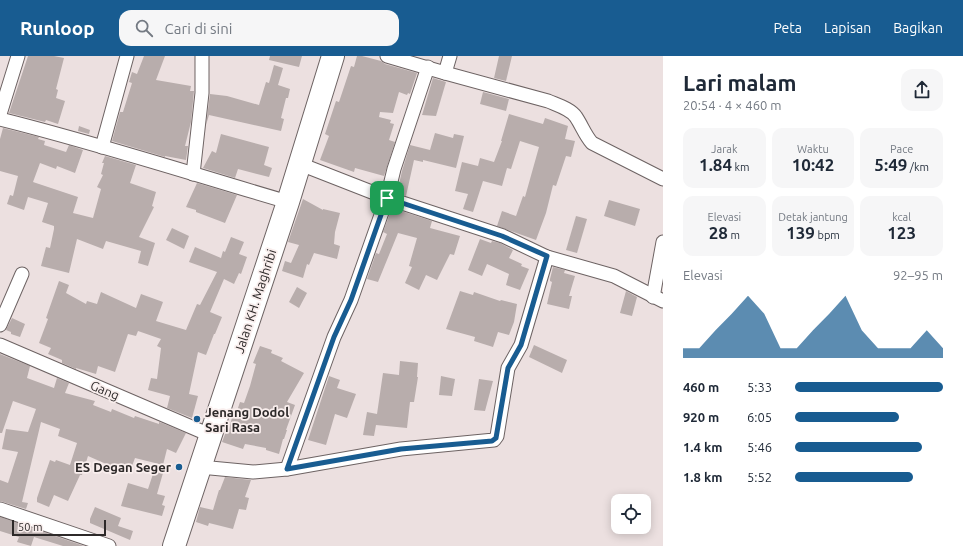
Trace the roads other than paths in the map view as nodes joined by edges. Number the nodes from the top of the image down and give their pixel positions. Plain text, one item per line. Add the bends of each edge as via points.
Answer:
1 (18, 56) edge
2 (127, 56) edge
3 (202, 56) edge
4 (333, 56) edge
5 (387, 56) edge
6 (450, 56) edge
7 (428, 67) junction
8 (445, 73) junction
9 (4, 87) edge
10 (0, 114) edge
11 (0, 119) edge
12 (102, 147) junction
13 (300, 164) junction
14 (193, 174) junction
15 (663, 179) edge
16 (387, 198) junction
17 (288, 202) junction
18 (663, 242) edge
19 (547, 256) junction
20 (22, 274) dead end
21 (658, 299) edge
22 (0, 325) edge
23 (0, 345) edge
24 (210, 435) junction
25 (200, 467) junction
26 (287, 469) junction
27 (0, 509) edge
28 (109, 546) edge
29 (174, 546) edge

1 - 9 street
2 - 12 street
3 - 14 street via 202,93
4 - 13 highway, Jalan KH. Maghribi
5 - 7 street
6 - 8 street
7 - 8 street
7 - 16 street
8 - 15 street via 560,106 573,113 592,143
9 - 10 street
11 - 12 street
12 - 14 street
13 - 16 street
13 - 17 highway, Jalan KH. Maghribi
14 - 17 street
16 - 19 street via 502,236
16 - 26 street
17 - 24 highway, Jalan KH. Maghribi
18 - 21 street
19 - 21 street via 614,276
19 - 26 street via 521,345 508,368 496,439 401,449
20 - 22 street
23 - 24 street, Gang
24 - 25 highway, Jalan KH. Maghribi
25 - 26 street via 253,472
25 - 29 highway, Jalan KH. Maghribi
27 - 28 street

